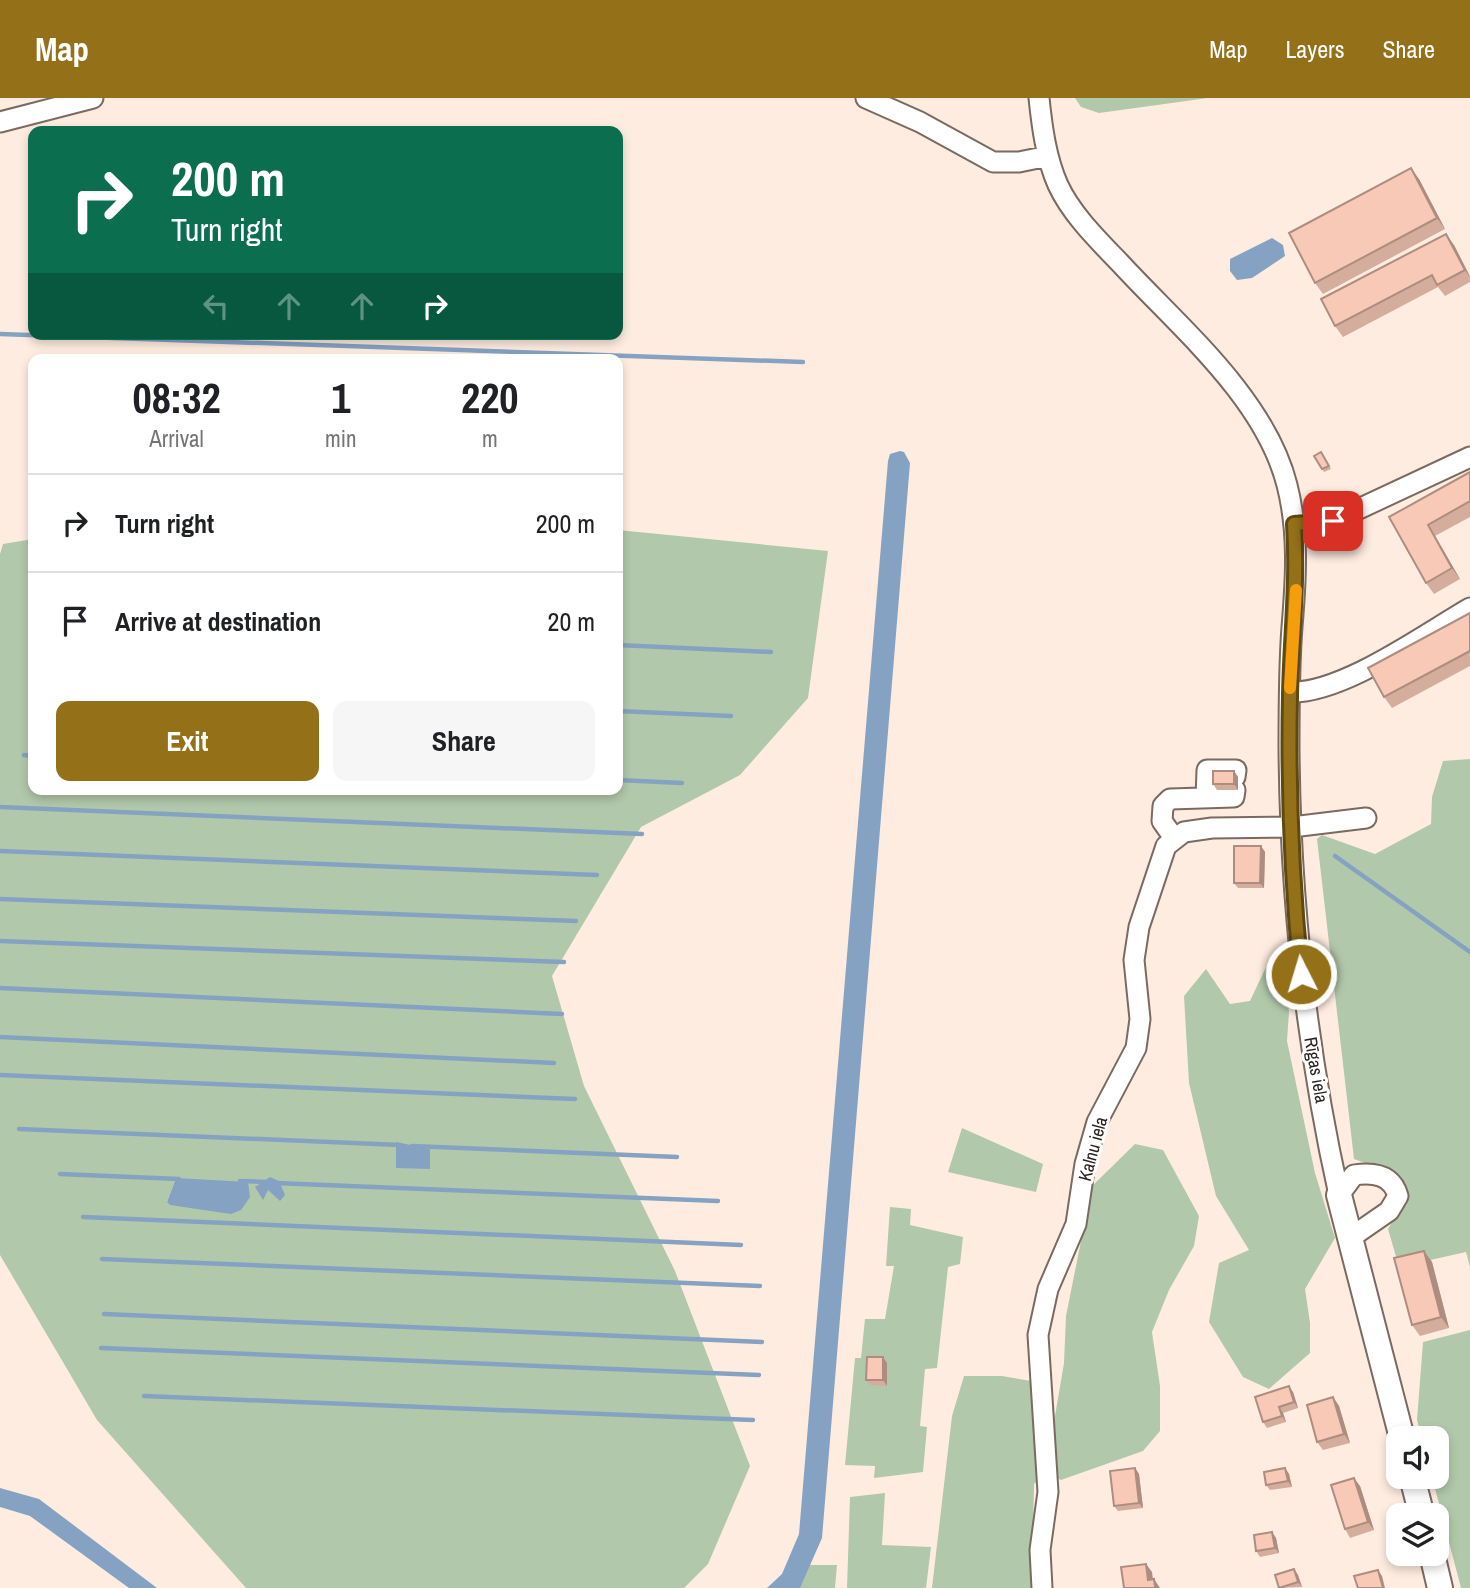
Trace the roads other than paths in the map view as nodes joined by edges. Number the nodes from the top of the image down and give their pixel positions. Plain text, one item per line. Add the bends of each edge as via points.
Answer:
1 (93, 98) edge
2 (866, 98) edge
3 (1039, 98) edge
4 (0, 122) edge
5 (1048, 156) junction
6 (1470, 457) edge
7 (1294, 524) junction
8 (1470, 608) edge
9 (1290, 692) junction
10 (1206, 798) junction
11 (1366, 818) dead end
12 (1292, 827) junction
13 (1174, 838) junction
14 (1339, 1195) junction
15 (1350, 1238) junction
16 (1399, 1426) edge
17 (1435, 1566) edge
18 (1042, 1588) edge
19 (1440, 1588) edge

1 - 4 street
2 - 5 street via 993,162
3 - 5 street, Rīgas iela
5 - 7 street, Rīgas iela via 1059,186 1090,231 1254,412 1280,461
6 - 7 street via 1333,521
7 - 9 street, Rīgas iela via 1297,565
8 - 9 street via 1344,680 1308,693
9 - 12 street, Rīgas iela
10 - 10 street via 1234,797 1236,770 1207,770
10 - 13 street via 1170,799 1163,806 1162,821
11 - 12 street
12 - 13 street via 1212,828
12 - 14 street, Rīgas iela via 1304,999
13 - 18 street, Kalnu iela via 1154,875 1139,928 1134,960 1140,1019 1136,1048 1097,1122 1076,1224 1048,1289 1038,1335 1048,1492 1039,1567
14 - 15 main road, Rīgas iela
14 - 15 street via 1354,1175 1383,1176 1395,1184 1398,1196 1389,1211
15 - 16 main road, Rīgas iela
17 - 19 main road

